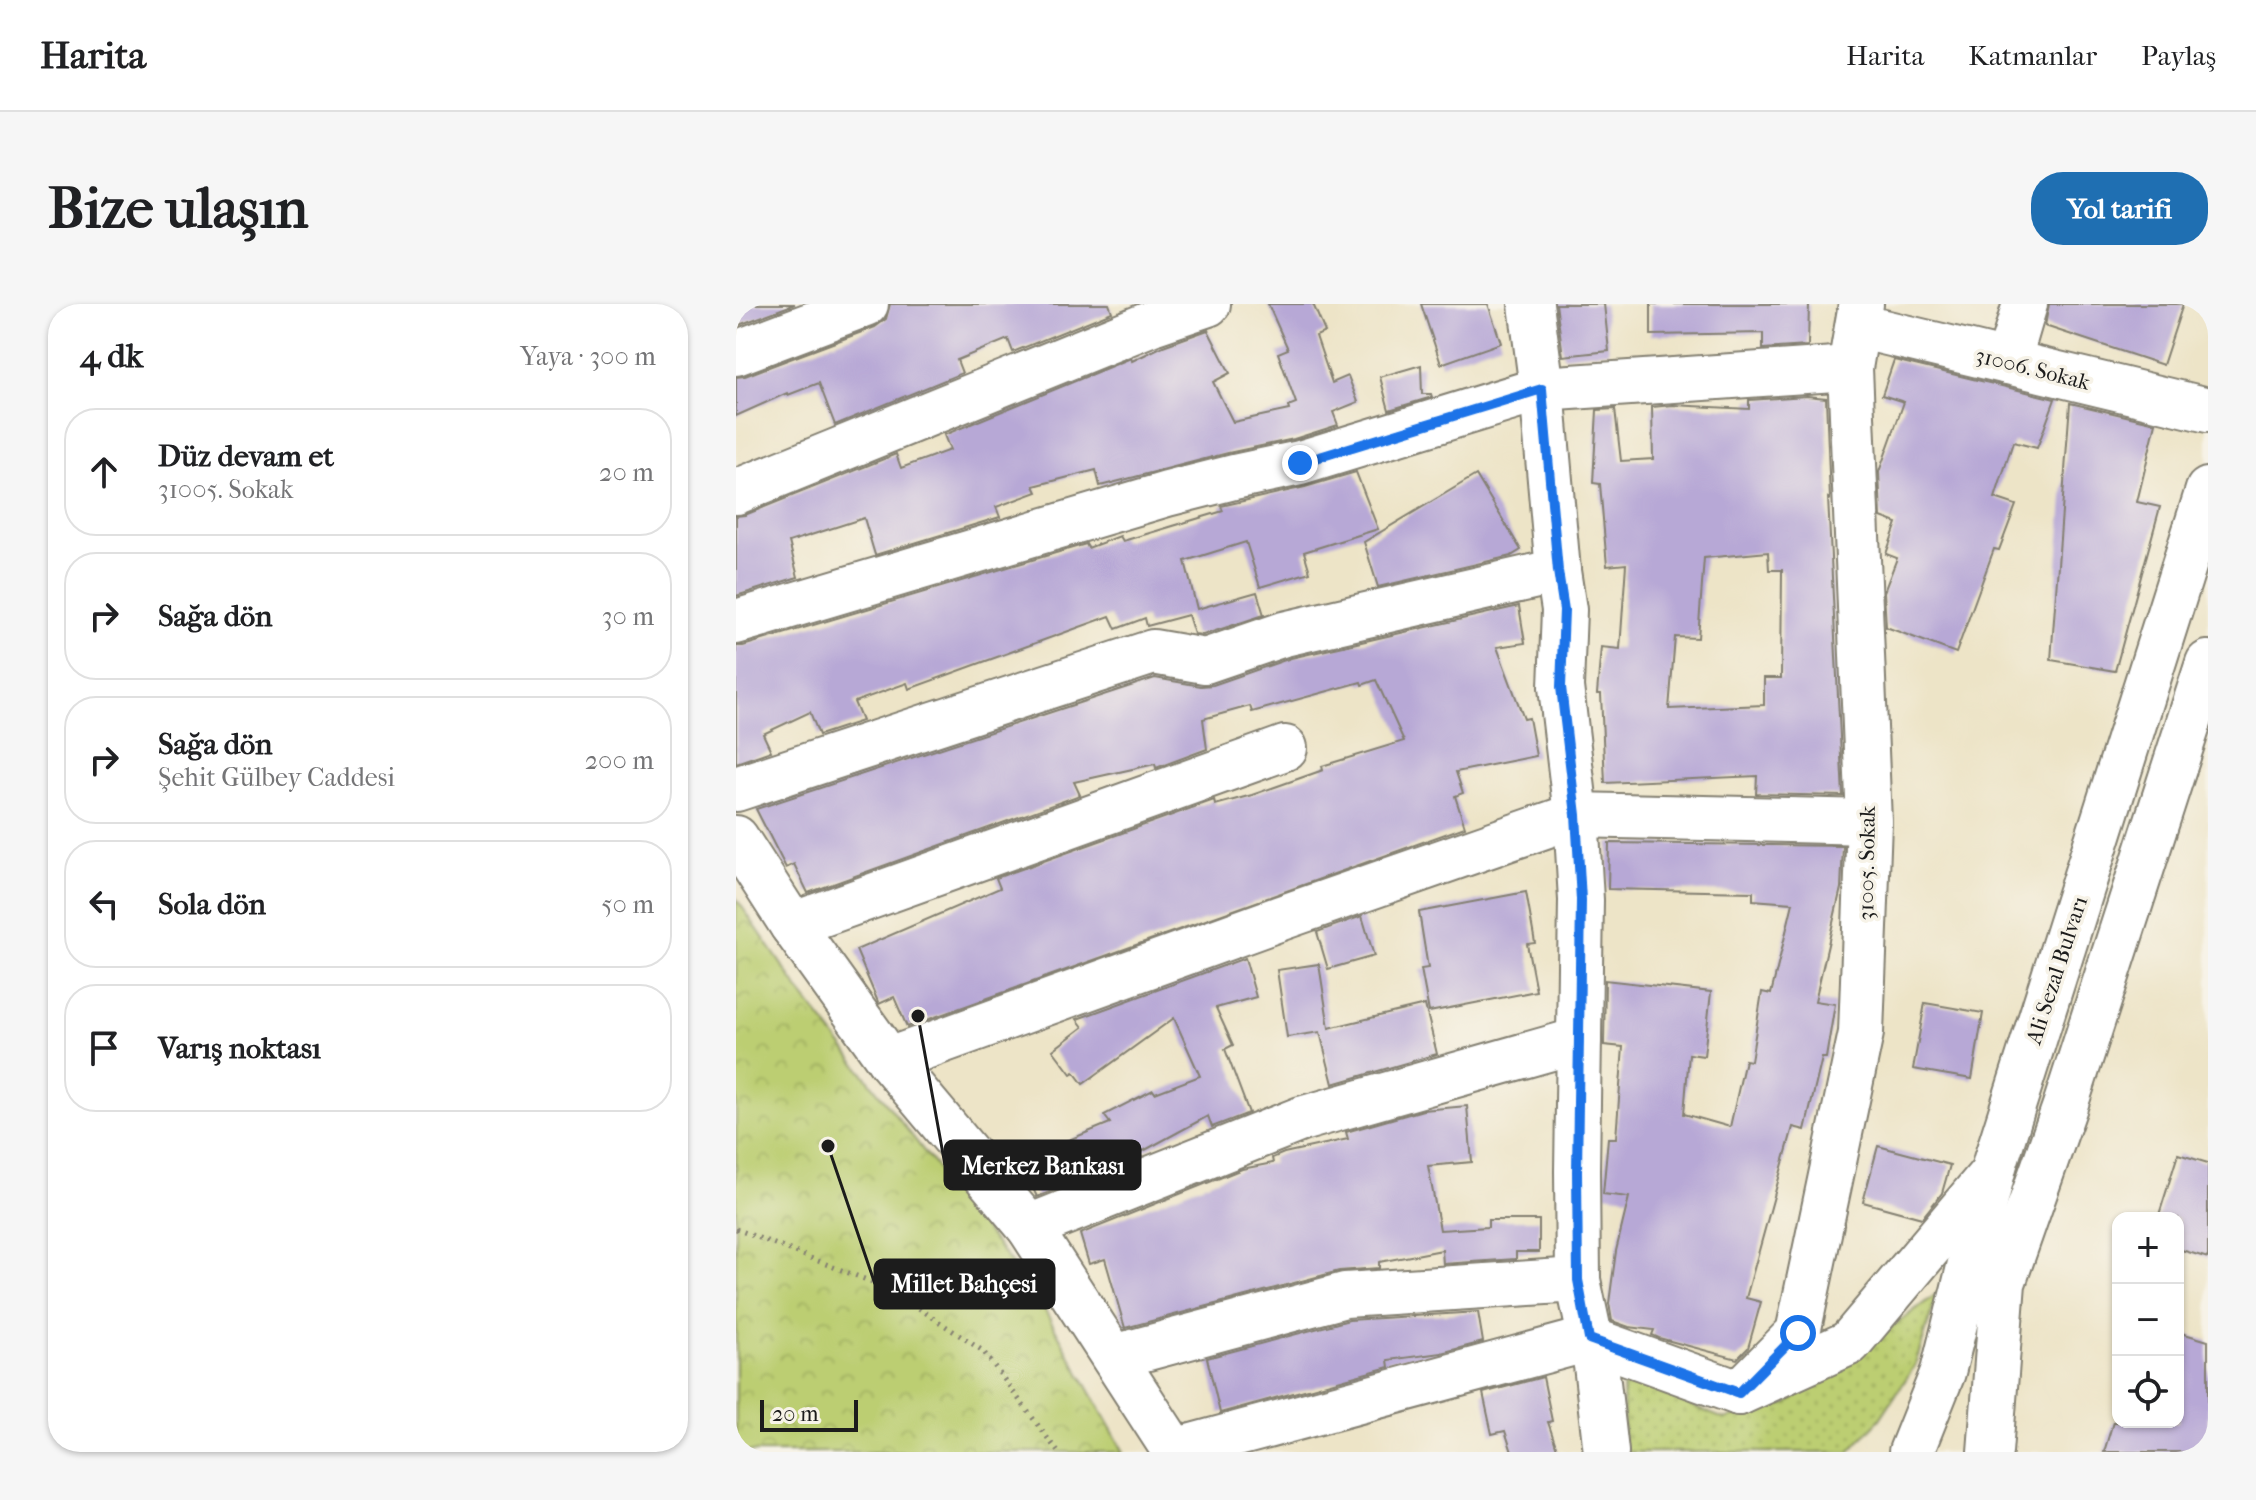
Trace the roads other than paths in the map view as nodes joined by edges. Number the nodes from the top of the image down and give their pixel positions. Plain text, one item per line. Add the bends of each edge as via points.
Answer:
1 (866, 304) edge
2 (1208, 304) edge
3 (1531, 304) edge
4 (2025, 304) edge
5 (1118, 319) edge
6 (1856, 333) edge
7 (736, 353) edge
8 (2008, 362) junction
9 (1542, 389) junction
10 (2208, 410) edge
11 (2208, 490) edge
12 (736, 492) edge
13 (1558, 571) junction
14 (736, 622) edge
15 (2208, 663) edge
16 (1285, 748) dead end
17 (736, 789) edge
18 (1576, 815) junction
19 (1869, 822) junction
20 (736, 838) edge
21 (792, 925) junction
22 (1579, 1040) junction
23 (889, 1060) junction
24 (1992, 1173) junction
25 (1029, 1227) junction
26 (1578, 1280) junction
27 (1589, 1339) junction
28 (1114, 1357) junction
29 (1943, 1372) junction
30 (1739, 1393) junction
31 (1174, 1452) edge
32 (1606, 1452) edge
33 (1886, 1452) edge
34 (1911, 1452) edge
35 (1990, 1452) edge

1 - 7 street
2 - 5 street
3 - 9 street
4 - 8 street
5 - 12 street
6 - 8 street, 31006. Sokak
6 - 9 street, 31006. Sokak
6 - 19 street, 31005. Sokak
8 - 10 street, 31006. Sokak
9 - 13 street
9 - 14 street, 31006. Sokak
11 - 24 street, Ali Sezal Bulvarı
13 - 17 street via 1284,634 1205,661 1153,652
13 - 18 street via 1564,610 1561,687
15 - 35 street via 2003,1283
16 - 21 street
18 - 19 street
18 - 22 street
18 - 23 street
19 - 30 street, 31005. Sokak via 1861,1033 1798,1333
20 - 21 street
21 - 23 street
22 - 25 street via 1301,1119
22 - 26 street
23 - 25 street
24 - 29 street, Ali Sezal Bulvarı
24 - 30 street via 1849,1343
25 - 28 street
26 - 27 street
26 - 28 street via 1345,1295
27 - 30 street
27 - 31 street
27 - 32 street
28 - 31 street
29 - 33 street
29 - 34 street, Ali Sezal Bulvarı

